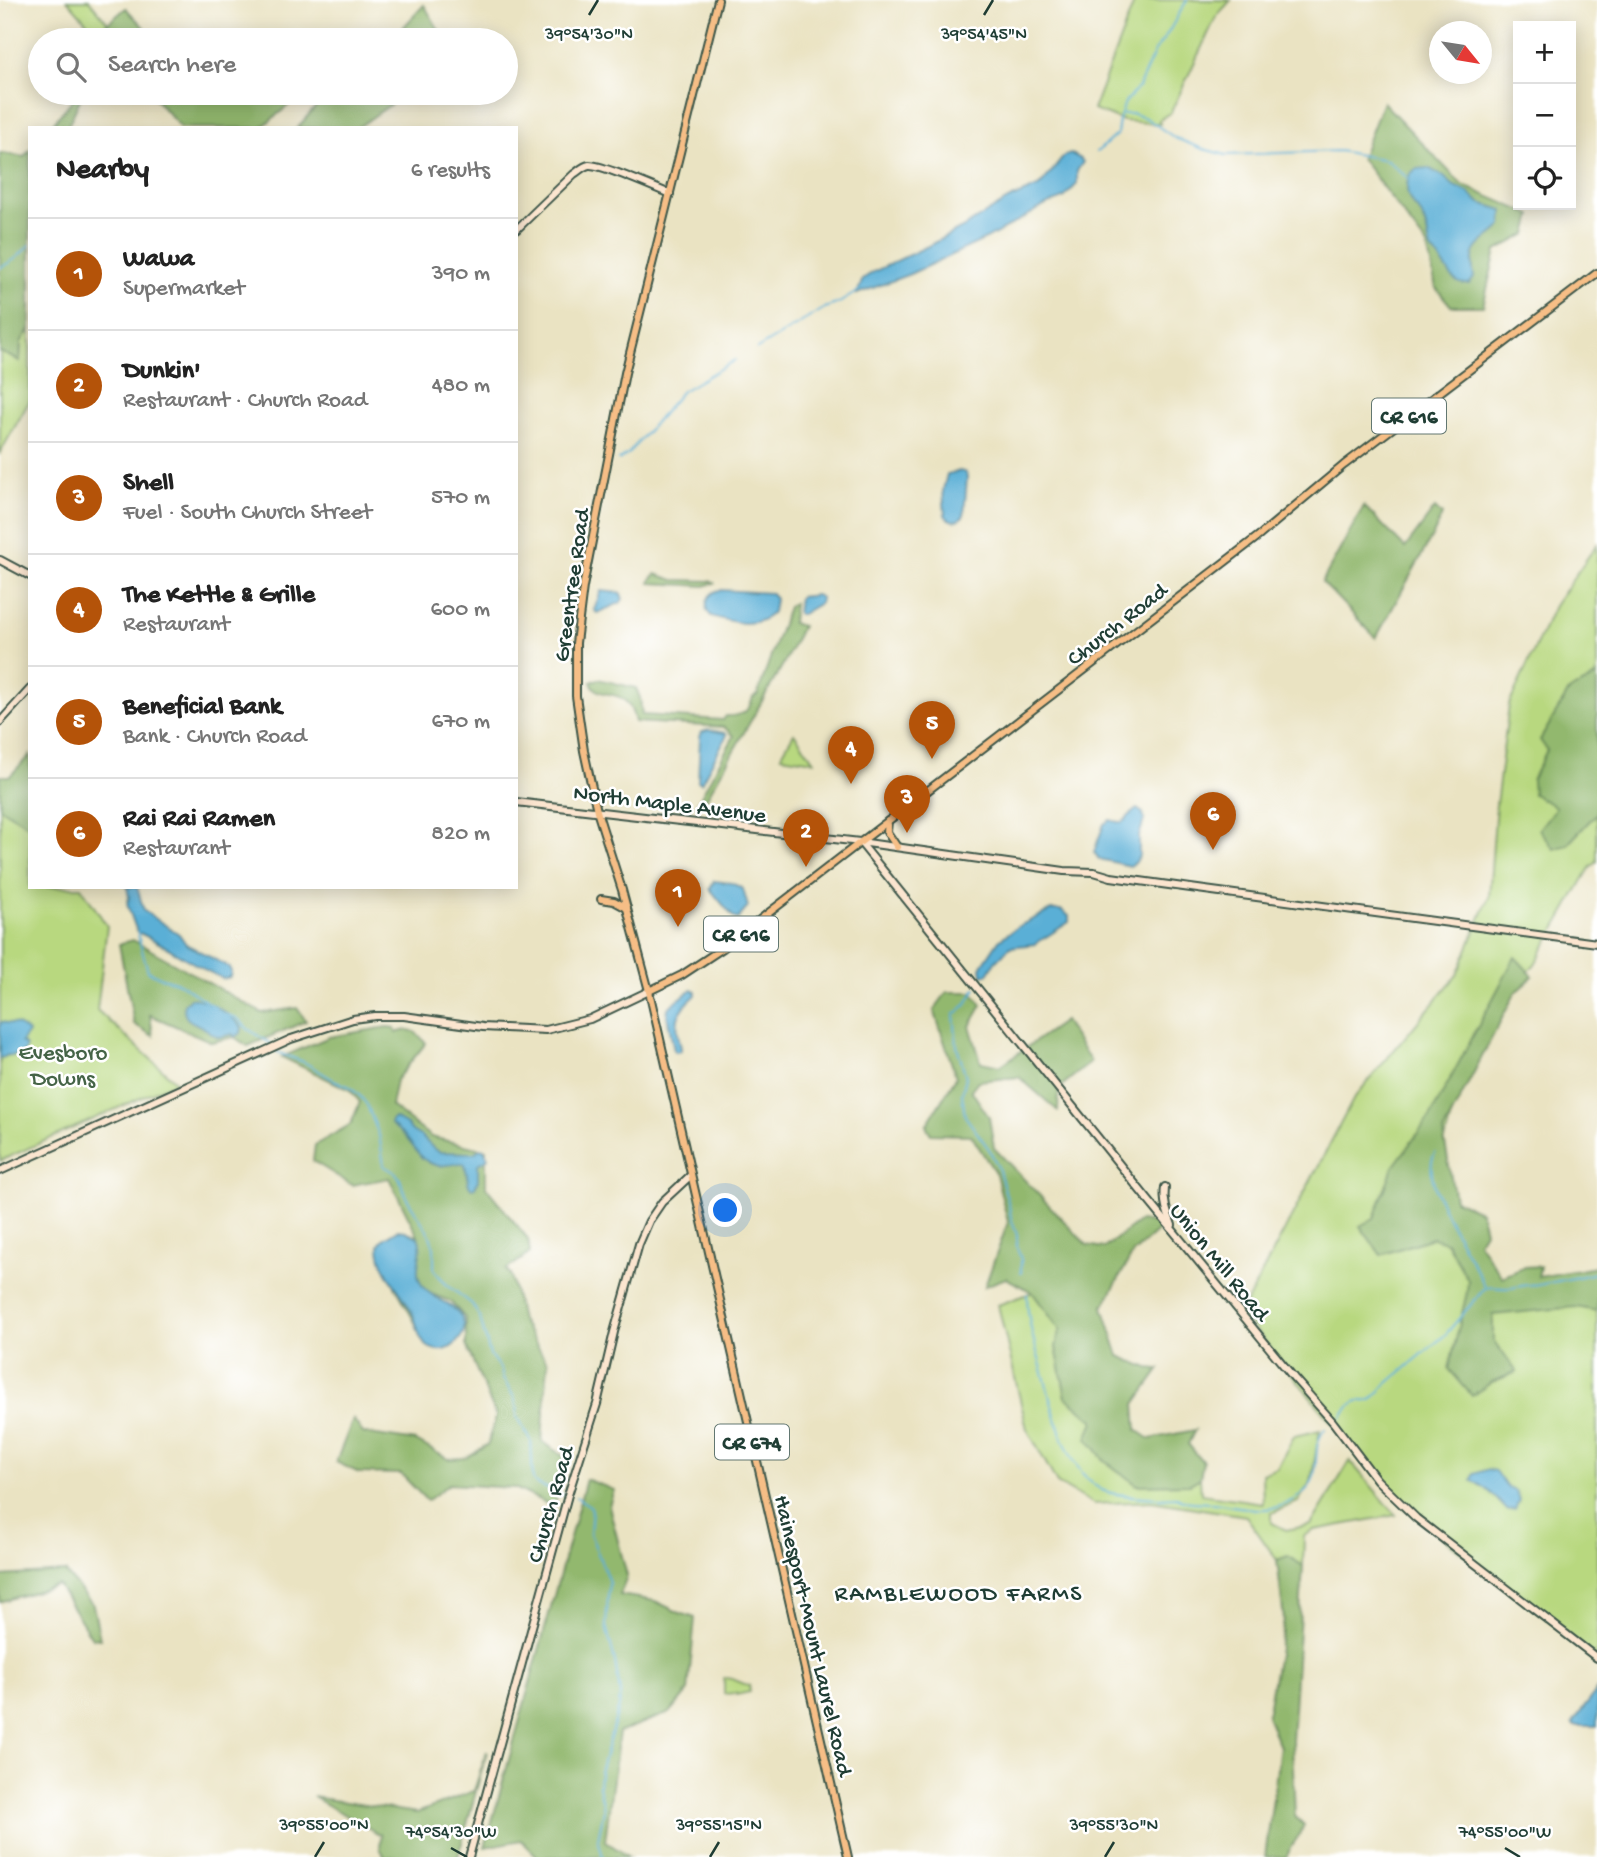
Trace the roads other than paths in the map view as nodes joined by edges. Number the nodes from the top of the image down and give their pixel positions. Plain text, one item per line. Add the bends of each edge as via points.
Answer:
1 (718, 0) edge
2 (670, 194) junction
3 (518, 228) edge
4 (1597, 273) edge
5 (0, 559) edge
6 (28, 575) edge
7 (28, 692) edge
8 (0, 722) edge
9 (518, 802) edge
10 (597, 811) junction
11 (888, 821) junction
12 (860, 842) junction
13 (897, 847) junction
14 (601, 899) dead end
15 (627, 908) junction
16 (1597, 943) edge
17 (649, 991) junction
18 (0, 1171) edge
19 (691, 1175) junction
20 (1165, 1187) dead end
21 (1173, 1230) junction
22 (1597, 1658) edge
23 (469, 1857) edge
24 (848, 1857) edge

1 - 2 main road, Greentree Road
2 - 3 street via 588,165
2 - 10 main road, Greentree Road via 625,373 579,615 577,708
4 - 11 main road, Church Road / CR 616
5 - 6 street
7 - 8 street
9 - 10 street, North Maple Avenue
10 - 12 street, North Maple Avenue
10 - 15 main road, Greentree Road
11 - 12 main road, Church Road / CR 616
11 - 13 main road via 887,832
12 - 13 street, North Maple Avenue
12 - 17 main road, Church Road / CR 616 via 723,948
12 - 21 street, Union Mill Road
13 - 16 street, North Maple Avenue
14 - 15 main road
15 - 17 main road, Greentree Road
17 - 18 street via 590,1019 546,1030 404,1016 353,1018 291,1039
17 - 19 main road, Greentree Road
19 - 23 street, Church Road via 662,1202 639,1244
19 - 24 main road, Hainesport-Mount Laurel Road / CR 674
20 - 21 street
21 - 22 street, Union Mill Road via 1377,1480 1406,1509

